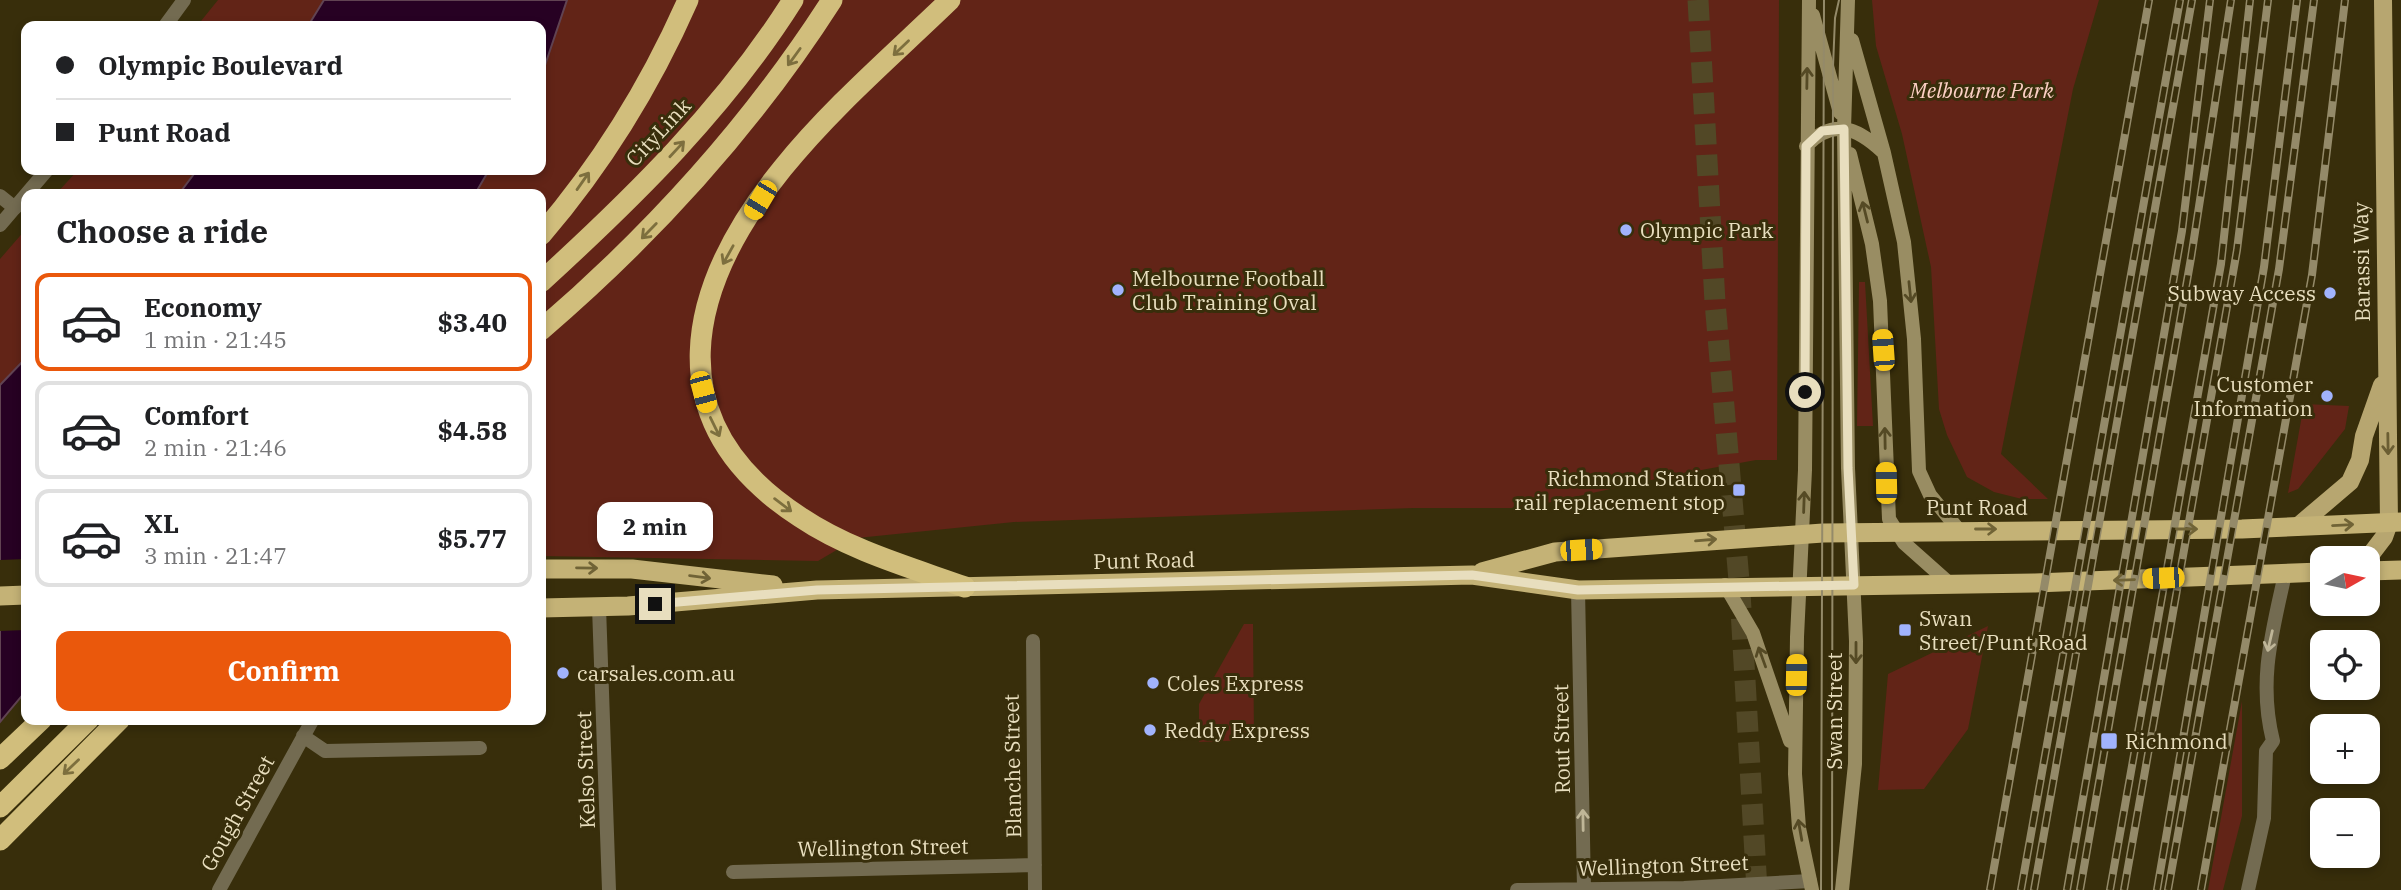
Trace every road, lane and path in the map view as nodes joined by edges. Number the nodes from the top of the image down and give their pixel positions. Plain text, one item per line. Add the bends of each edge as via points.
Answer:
1 (184, 0) edge
2 (688, 0) edge
3 (776, 0) edge
4 (793, 0) edge
5 (832, 0) edge
6 (950, 0) edge
7 (1809, 0) edge
8 (1848, 0) edge
9 (2383, 0) edge
10 (169, 21) edge
11 (1848, 25) junction
12 (716, 105) junction
13 (1844, 129) junction
14 (1806, 146) junction
15 (1884, 153) junction
16 (43, 175) edge
17 (31, 189) edge
18 (0, 196) edge
19 (21, 201) edge
20 (15, 208) junction
21 (0, 225) edge
22 (546, 229) edge
23 (546, 277) edge
24 (549, 323) edge
25 (2386, 375) junction
26 (2395, 522) edge
27 (2297, 527) junction
28 (1958, 529) junction
29 (1894, 530) junction
30 (1851, 531) junction
31 (1803, 534) junction
32 (2377, 546) edge
33 (546, 569) edge
34 (2401, 570) edge
35 (2380, 571) edge
36 (2310, 573) edge
37 (2285, 574) junction
38 (1472, 575) junction
39 (1949, 583) junction
40 (1725, 585) junction
41 (1854, 585) junction
42 (1800, 586) junction
43 (965, 587) junction
44 (817, 590) junction
45 (1578, 590) junction
46 (21, 595) edge
47 (0, 596) edge
48 (599, 607) junction
49 (546, 608) edge
50 (1033, 641) dead end
51 (36, 725) edge
52 (83, 725) edge
53 (114, 725) edge
54 (309, 725) edge
55 (303, 736) junction
56 (480, 748) dead end
57 (0, 759) edge
58 (1795, 769) junction
59 (0, 807) edge
60 (0, 840) edge
61 (1035, 865) junction
62 (733, 872) dead end
63 (1811, 886) edge
64 (1584, 888) edge
65 (219, 890) edge
66 (609, 890) edge
67 (1035, 890) edge
68 (1517, 890) edge
69 (1569, 890) edge
70 (1842, 890) edge
71 (2248, 890) edge

1 - 10 street
22 -> 2 highway via 609,143
3 - 12 highway
4 - 12 highway, CityLink
5 -> 24 highway via 768,93 689,188 630,250
6 -> 43 highway via 823,122 760,200 709,296 700,365 707,407 721,439 768,494 851,545
7 - 13 main road
14 -> 7 main road, Swan Street
8 - 11 main road
9 - 25 main road, Barassi Way
11 - 13 main road
11 - 15 main road
23 -> 12 highway, CityLink via 654,174
13 - 14 main road via 1822,131
13 - 15 main road via 1862,135
29 -> 13 main road via 1886,505 1880,301 1872,244
13 - 30 main road, Swan Street
31 -> 14 main road, Swan Street
15 -> 28 main road via 1902,230 1910,293 1919,471 1930,495
16 - 17 street
18 - 20 street
19 - 20 street
20 - 21 street
25 -> 26 main road, Barassi Way
25 - 27 main road via 2354,475 2339,495
27 -> 26 highway, Punt Road
26 - 32 main road
28 -> 27 highway, Punt Road
28 - 29 highway, Punt Road
29 - 30 highway, Punt Road
29 - 39 main road
30 - 31 highway, Punt Road
30 - 41 main road, Swan Street
38 -> 31 highway, Punt Road via 1555,552
31 - 42 main road, Swan Street
33 -> 44 highway, Punt Road via 632,569
34 - 35 highway
36 - 37 highway, Punt Road
37 -> 39 highway, Punt Road
37 -> 71 street via 2266,656 2273,741 2266,751 2264,818
38 - 43 highway, Punt Road
38 - 45 highway, Punt Road
39 - 41 highway, Punt Road
40 - 42 highway, Punt Road
40 - 45 highway, Punt Road
58 -> 40 main road via 1785,722 1753,633
41 - 42 highway, Punt Road
41 -> 70 main road, Swan Street via 1855,786
42 - 58 main road, Swan Street
43 - 44 highway, Punt Road
44 - 48 highway, Punt Road
64 -> 45 street, Rout Street
46 - 47 highway
48 - 49 highway, Punt Road
48 - 66 street, Kelso Street
50 - 61 street, Blanche Street
51 - 57 highway
52 - 59 highway
53 -> 60 highway
54 - 55 street, Gough Street
55 - 56 street via 325,751
55 - 65 street, Gough Street
63 -> 58 main road, Swan Street via 1799,828
61 - 62 street, Wellington Street
61 - 67 street, Blanche Street
63 - 64 street, Wellington Street
64 - 69 street, Wellington Street
68 - 69 street, Wellington Street

